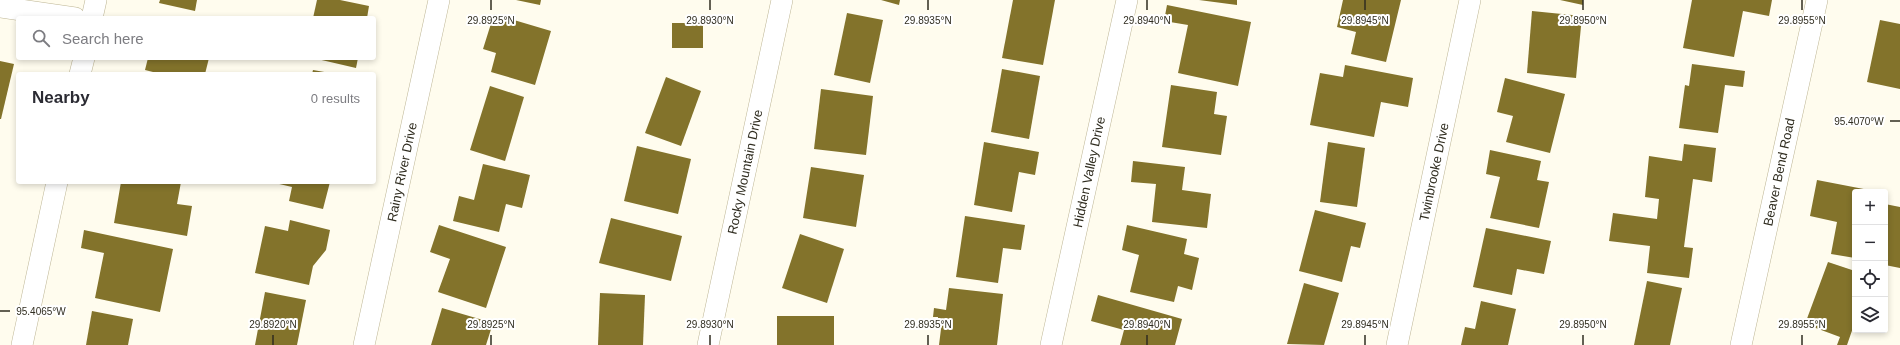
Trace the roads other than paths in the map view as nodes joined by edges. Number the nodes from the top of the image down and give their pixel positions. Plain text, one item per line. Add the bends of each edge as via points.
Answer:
1 (96, 0) edge
2 (439, 0) edge
3 (782, 0) edge
4 (1127, 0) edge
5 (1470, 0) edge
6 (1817, 0) edge
7 (0, 7) edge
8 (61, 16) edge
9 (92, 16) edge
10 (84, 60) edge
11 (80, 72) edge
12 (57, 184) edge
13 (22, 345) edge
14 (364, 345) edge
15 (708, 345) edge
16 (1052, 345) edge
17 (1397, 345) edge
18 (1741, 345) edge

1 - 9 street
2 - 14 street, Rainy River Drive
3 - 15 street, Rocky Mountain Drive
4 - 16 street, Hidden Valley Drive
5 - 17 street, Twinbrooke Drive
6 - 18 street, Beaver Bend Road
7 - 8 street
10 - 11 street
12 - 13 street

